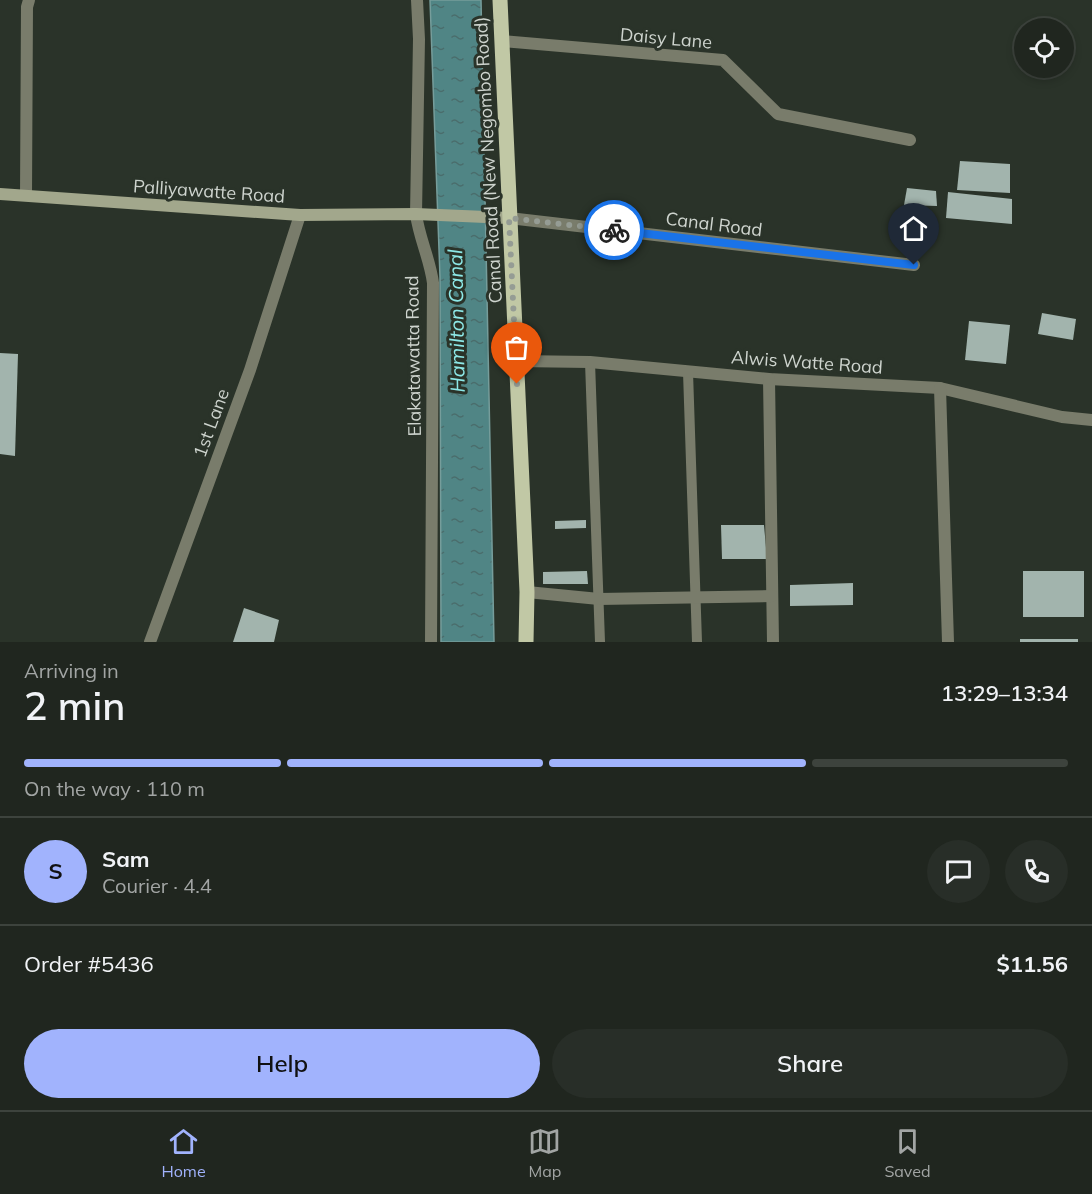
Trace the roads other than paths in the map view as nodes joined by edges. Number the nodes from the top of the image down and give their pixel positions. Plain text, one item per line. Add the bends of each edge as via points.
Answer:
1 (29, 0) edge
2 (417, 0) edge
3 (500, 0) edge
4 (502, 41) junction
5 (910, 140) dead end
6 (0, 194) edge
7 (26, 195) junction
8 (416, 214) junction
9 (300, 215) junction
10 (509, 218) junction
11 (914, 265) dead end
12 (516, 361) junction
13 (590, 362) junction
14 (688, 372) junction
15 (769, 379) junction
16 (940, 388) junction
17 (1092, 420) edge
18 (527, 592) junction
19 (772, 596) junction
20 (696, 597) junction
21 (599, 599) junction
22 (150, 642) edge
23 (431, 642) edge
24 (526, 642) edge
25 (600, 642) edge
26 (697, 642) edge
27 (773, 642) edge
28 (948, 642) edge

1 - 7 street
2 - 8 street, Elakatawatta Road
3 - 4 main road, Canal Road (New Negombo Road)
4 - 5 street, Daisy Lane via 723,60 778,114
4 - 10 main road, Canal Road (New Negombo Road)
6 - 7 street, Palliyawatte Road
7 - 9 street, Palliyawatte Road
8 - 9 street, Palliyawatte Road
8 - 10 street, Palliyawatte Road
8 - 23 street, Elakatawatta Road via 433,283
9 - 22 street, 1st Lane via 250,370
10 - 11 street, Canal Road
10 - 12 main road, Canal Road (New Negombo Road)
12 - 13 street, Alwis Watte Road
12 - 18 main road, Canal Road (New Negombo Road)
13 - 14 street, Alwis Watte Road
13 - 21 lane
14 - 15 street, Alwis Watte Road
14 - 20 lane
15 - 16 street, Alwis Watte Road
15 - 19 street
16 - 17 street, Alwis Watte Road via 1062,417
16 - 28 street
18 - 21 street
18 - 24 main road, Canal Road (New Negombo Road)
19 - 20 street
19 - 27 street
20 - 21 street
20 - 26 lane
21 - 25 lane

